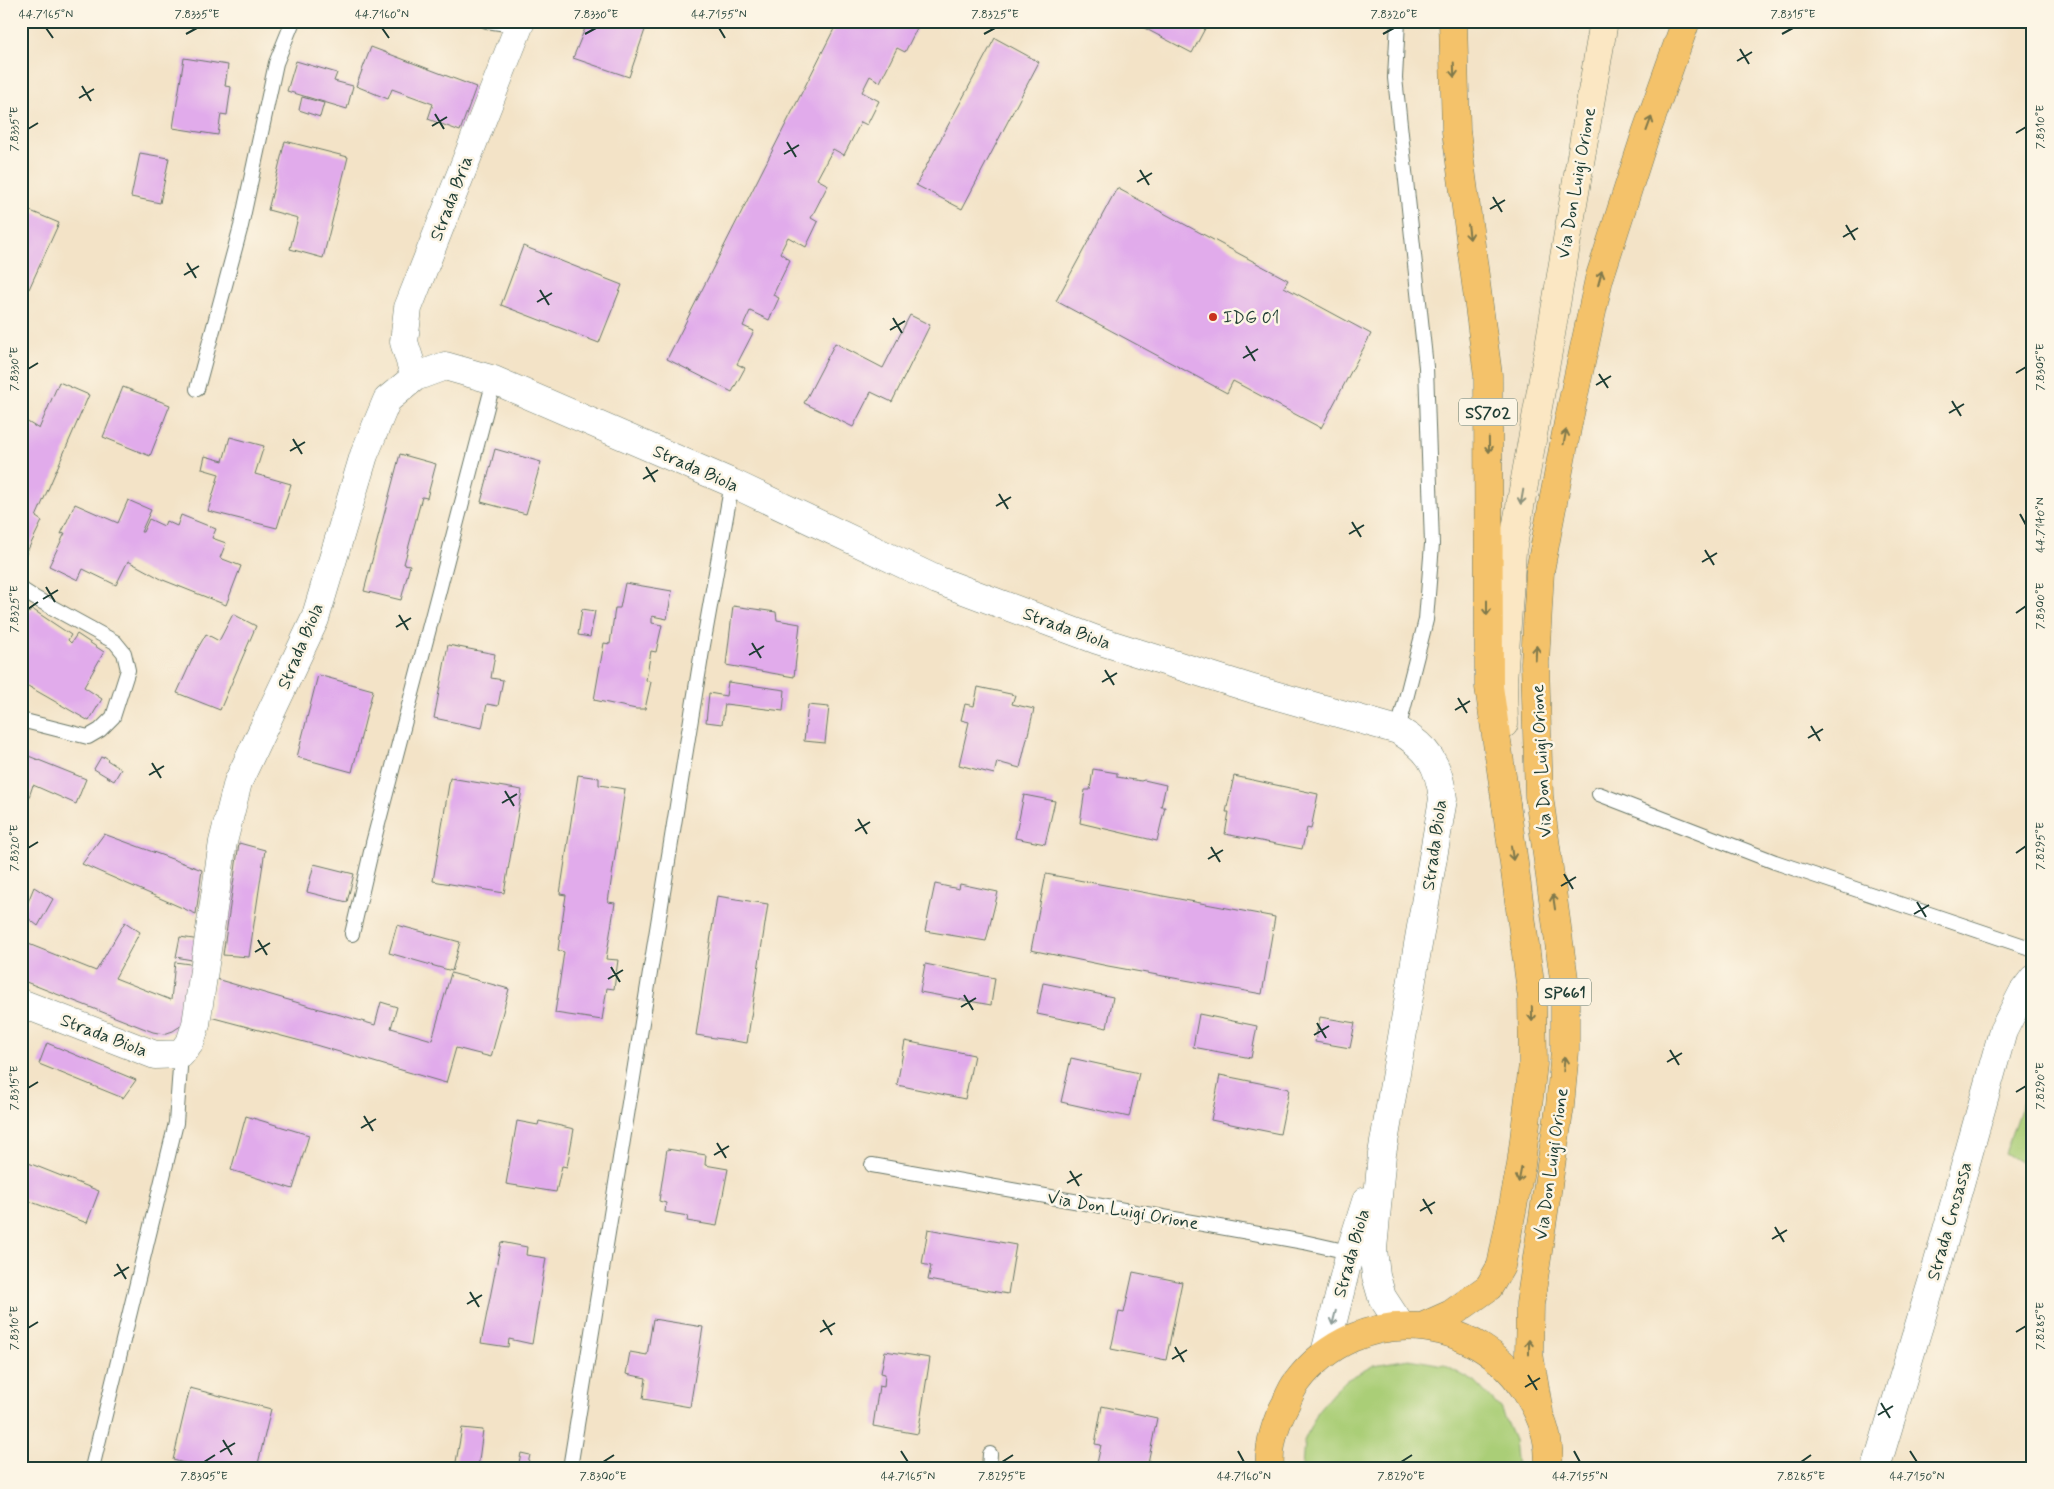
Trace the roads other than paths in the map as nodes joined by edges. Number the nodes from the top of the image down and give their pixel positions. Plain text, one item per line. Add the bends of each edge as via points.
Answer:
1 (293, 21) edge
2 (486, 21) edge
3 (1398, 21) edge
4 (1453, 21) edge
5 (1604, 21) edge
6 (1686, 21) edge
7 (520, 24) edge
8 (1549, 346) junction
9 (415, 377) junction
10 (494, 380) junction
11 (197, 389) dead end
12 (732, 483) junction
13 (1540, 571) junction
14 (21, 589) edge
15 (21, 720) edge
16 (1398, 730) junction
17 (1599, 794) dead end
18 (1506, 804) junction
19 (352, 934) dead end
20 (2033, 949) edge
21 (2033, 979) edge
22 (21, 1003) edge
23 (181, 1054) junction
24 (872, 1165) dead end
25 (1362, 1254) junction
26 (1413, 1326) junction
27 (1325, 1354) junction
28 (1539, 1412) junction
29 (1553, 1463) edge
30 (92, 1468) edge
31 (570, 1468) edge
32 (1270, 1468) edge
33 (1876, 1468) edge

1 - 11 lane via 276,63 241,226
2 - 7 lane
3 - 16 lane via 1395,78 1426,367 1432,544 1426,620
4 -> 18 main road, SS702 via 1456,131 1488,375 1489,686
5 - 8 main road, Via Don Luigi Orione / SP661
13 -> 6 main road via 1599,279
7 - 9 street, Strada Bria via 408,308 404,342
8 - 13 main road, Via Don Luigi Orione / SP661
8 -> 18 main road, Via Don Luigi Orione / SP661 via 1512,551 1503,681
9 - 10 street, Strada Biola via 445,366
9 - 23 street, Strada Biola via 388,400 384,408 364,455 315,619 238,782 223,842 196,1024 191,1040
10 - 12 street, Strada Biola
10 - 19 lane via 375,833
12 - 16 street, Strada Biola via 937,580 1097,640
12 - 31 lane
28 -> 13 main road, Via Don Luigi Orione / SP661 via 1529,1354 1530,1304 1560,1106 1565,1051 1565,986 1539,796 1536,663
14 - 15 lane via 115,642 124,653 128,670 113,717 88,737
16 - 25 street, Strada Biola via 1417,741 1431,758 1440,777 1443,799
17 - 20 lane via 1775,862
18 -> 26 main road, Via Don Luigi Orione / SP661 via 1532,998 1533,1064 1522,1166 1501,1266 1489,1287 1451,1314
21 - 33 street, Strada Crosassa via 2004,1031
22 - 23 street, Strada Biola via 156,1054
23 - 30 lane via 176,1123
24 - 25 lane, Via Don Luigi Orione
25 - 26 street, Strada Biola via 1376,1276 1382,1297
25 -> 27 street, Strada Biola
26 - 27 main road, SP661 via 1361,1334
26 - 28 main road, SP661 via 1460,1336 1493,1354 1519,1380
27 - 32 main road, SP661 via 1296,1383 1278,1419
28 - 29 main road, SP661

